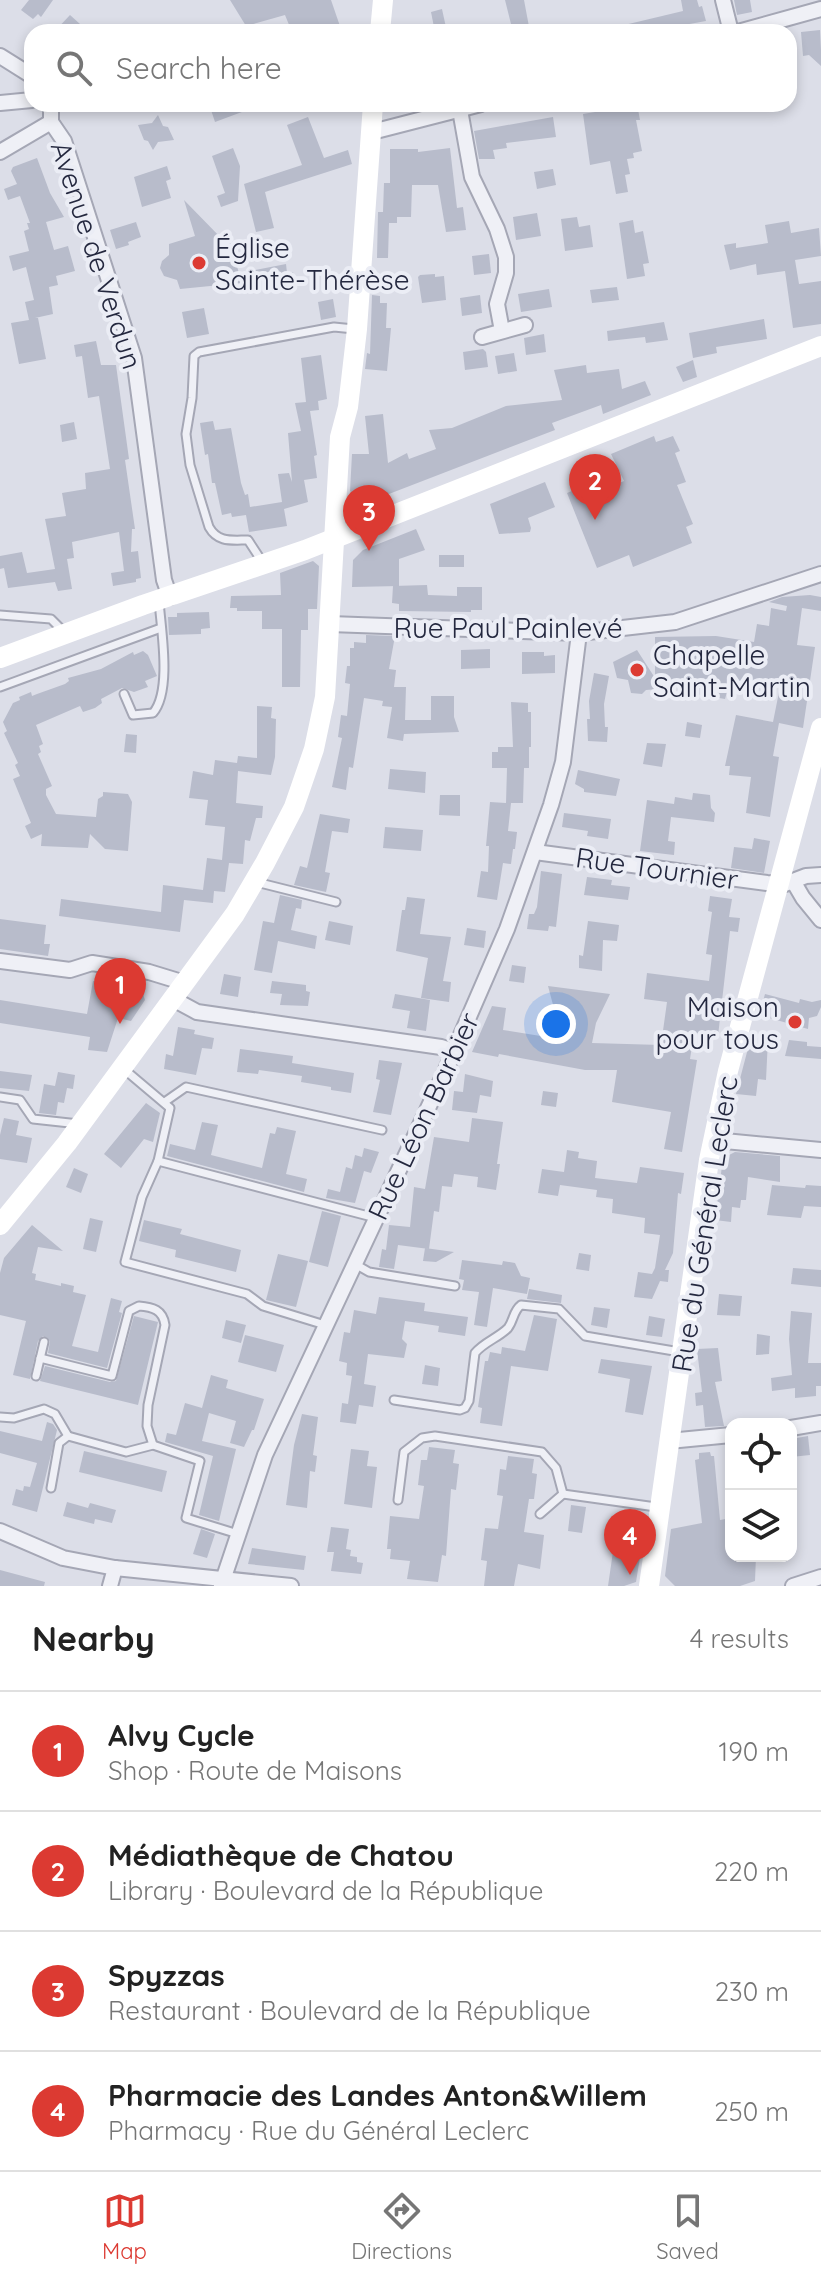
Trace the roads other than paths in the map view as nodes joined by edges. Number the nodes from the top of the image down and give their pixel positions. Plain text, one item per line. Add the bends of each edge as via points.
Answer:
1 (383, 0) edge
2 (723, 0) edge
3 (821, 9) edge
4 (381, 24) edge
5 (729, 24) edge
6 (767, 24) edge
7 (0, 56) edge
8 (24, 71) edge
9 (24, 101) edge
10 (0, 103) edge
11 (51, 112) edge
12 (373, 112) edge
13 (452, 112) edge
14 (460, 112) edge
15 (51, 122) junction
16 (372, 132) junction
17 (0, 152) edge
18 (525, 325) dead end
19 (357, 329) junction
20 (502, 331) junction
21 (482, 337) dead end
22 (821, 346) edge
23 (334, 538) junction
24 (264, 564) junction
25 (821, 574) edge
26 (158, 600) junction
27 (0, 615) edge
28 (330, 624) junction
29 (161, 628) junction
30 (579, 633) junction
31 (66, 634) junction
32 (0, 658) edge
33 (0, 687) edge
34 (124, 694) dead end
35 (821, 728) edge
36 (535, 852) junction
37 (821, 875) edge
38 (254, 882) junction
39 (786, 882) junction
40 (336, 902) dead end
41 (821, 920) edge
42 (0, 961) edge
43 (179, 991) junction
44 (453, 1051) junction
45 (123, 1068) junction
46 (0, 1097) edge
47 (166, 1101) junction
48 (81, 1124) junction
49 (382, 1130) dead end
50 (714, 1140) junction
51 (821, 1150) edge
52 (158, 1161) junction
53 (376, 1218) junction
54 (0, 1225) edge
55 (355, 1264) junction
56 (455, 1286) dead end
57 (326, 1326) junction
58 (44, 1342) dead end
59 (682, 1352) junction
60 (40, 1358) junction
61 (36, 1376) dead end
62 (394, 1400) dead end
63 (0, 1417) edge
64 (821, 1423) edge
65 (797, 1427) edge
66 (68, 1436) junction
67 (725, 1436) edge
68 (669, 1441) junction
69 (153, 1445) junction
70 (51, 1488) dead end
71 (563, 1494) junction
72 (398, 1500) dead end
73 (661, 1507) junction
74 (540, 1514) dead end
75 (0, 1531) edge
76 (238, 1534) junction
77 (115, 1568) junction
78 (821, 1577) edge
79 (222, 1582) edge
80 (110, 1586) edge
81 (291, 1586) edge
82 (649, 1586) edge
83 (793, 1586) edge

1 - 4 street
2 - 5 street
3 - 6 street
7 - 8 street
9 - 10 street
11 - 15 street, Avenue de Verdun
12 - 16 street
13 - 16 street
14 - 20 street via 472,177 506,257 497,304
15 - 17 street
15 - 26 street, Avenue de Verdun via 64,141 134,358 164,580
16 - 19 street
18 - 20 street
19 - 23 street via 340,437
19 - 24 lane via 334,327 194,356 186,434 209,527 222,540 248,540
20 - 21 street
22 - 23 street
23 - 24 street
23 - 28 street
24 - 26 street
25 - 30 street, Rue Paul Painlevé via 675,622
26 - 29 lane
26 - 31 street
27 - 31 lane via 51,619
28 - 30 street, Rue Paul Painlevé
28 - 38 street via 325,697 314,749 294,807
29 - 33 lane
29 - 34 lane via 160,704 153,713 133,715
30 - 36 street, Rue Léon Barbier via 563,762
31 - 32 street
35 - 39 street, Rue du Général Leclerc
36 - 39 street, Rue Tournier
36 - 44 street, Rue Léon Barbier
37 - 39 street, Rue Tournier
38 - 40 lane
38 - 43 street
39 - 41 street
39 - 50 street, Rue du Général Leclerc via 728,1071
42 - 43 street via 70,970 92,963 149,972
43 - 44 street via 197,1012
43 - 45 street
44 - 53 street, Rue Léon Barbier
45 - 47 lane
45 - 48 street
46 - 48 lane via 20,1100 33,1119
47 - 49 lane via 186,1087
47 - 52 lane via 170,1108
48 - 54 street
50 - 51 street
50 - 59 street, Rue du Général Leclerc
52 - 53 lane
52 - 57 lane via 142,1197 125,1262 247,1294 263,1306
53 - 55 street, Rue Léon Barbier
55 - 56 lane via 369,1272
55 - 57 street, Rue Léon Barbier
57 - 76 street, Rue Léon Barbier via 265,1455
58 - 60 lane
59 - 62 lane via 585,1336 559,1309 521,1305 506,1330 475,1353 465,1408
59 - 68 street, Rue du Général Leclerc
60 - 61 lane
60 - 69 lane via 112,1376 129,1311 139,1306 158,1310 165,1325 148,1405
63 - 66 lane via 44,1409 55,1414
64 - 65 street
66 - 69 lane via 126,1452
66 - 70 lane via 59,1443
67 - 68 street
68 - 73 street, Rue du Général Leclerc
69 - 76 lane via 200,1461 186,1518
71 - 72 lane via 556,1468 542,1452 435,1436 422,1438 404,1452
71 - 73 lane
71 - 74 lane
73 - 82 street, Rue du Général Leclerc
75 - 77 street via 63,1558
76 - 79 street, Rue Léon Barbier
77 - 79 street
77 - 80 street
78 - 83 street
79 - 81 street

